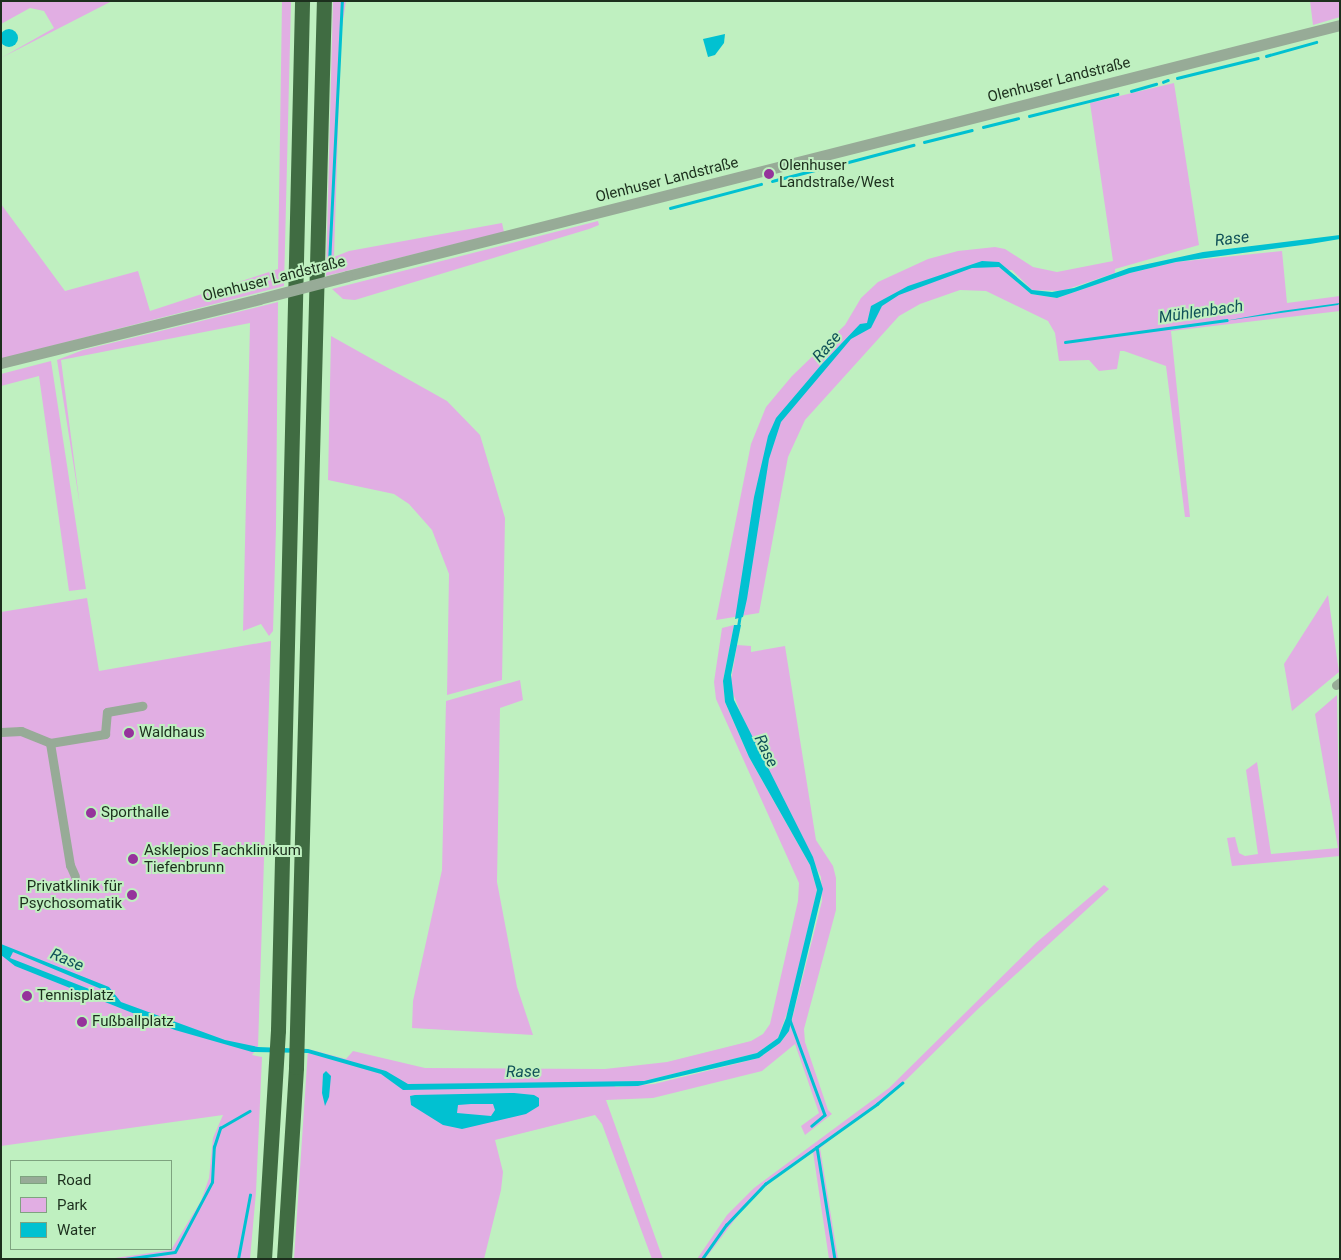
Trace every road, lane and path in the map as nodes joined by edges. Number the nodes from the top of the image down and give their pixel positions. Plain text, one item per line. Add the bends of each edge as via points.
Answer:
1 (302, 1) edge
2 (324, 1) edge
3 (1340, 25) edge
4 (1, 363) edge
5 (142, 706) dead end
6 (1, 732) edge
7 (50, 743) junction
8 (75, 876) dead end
9 (268, 1208) junction
10 (258, 1259) edge
11 (264, 1259) edge
12 (284, 1259) edge

1 - 9 highway via 278,1030
2 - 12 highway via 296,1067
3 - 4 street, Olenhuser Landstraße, bridge
5 - 7 street via 107,712 105,734
6 - 7 street via 21,731
7 - 8 street via 70,865
9 - 10 highway
9 - 11 highway

